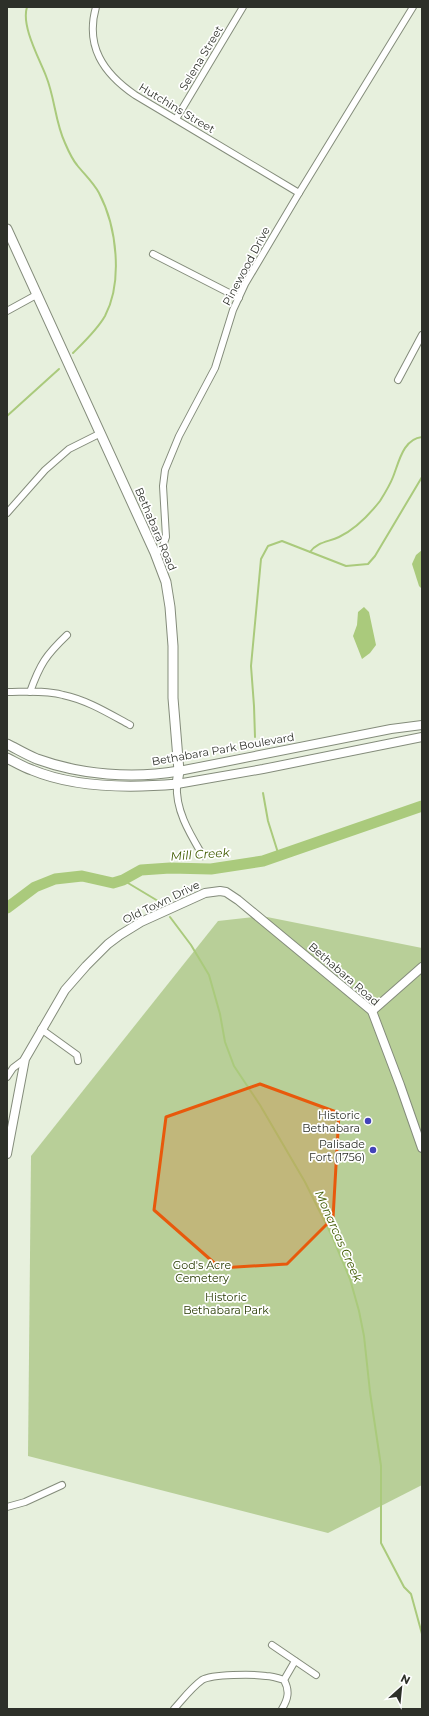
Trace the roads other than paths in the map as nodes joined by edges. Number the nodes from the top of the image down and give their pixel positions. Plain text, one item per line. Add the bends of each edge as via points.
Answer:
1 (96, 7) edge
2 (243, 7) edge
3 (412, 7) edge
4 (176, 119) junction
5 (299, 193) junction
6 (7, 229) edge
7 (153, 254) dead end
8 (38, 294) junction
9 (239, 298) junction
10 (7, 311) edge
11 (422, 335) edge
12 (398, 380) dead end
13 (101, 433) junction
14 (7, 513) edge
15 (155, 553) junction
16 (67, 635) dead end
17 (7, 692) edge
18 (30, 692) junction
19 (130, 725) dead end
20 (422, 725) edge
21 (422, 737) edge
22 (7, 744) edge
23 (7, 758) edge
24 (179, 772) junction
25 (177, 784) junction
26 (203, 856) dead end
27 (226, 892) joint
28 (422, 966) edge
29 (372, 1011) junction
30 (41, 1029) junction
31 (25, 1059) junction
32 (78, 1061) dead end
33 (7, 1077) edge
34 (422, 1148) edge
35 (7, 1154) edge
36 (62, 1485) dead end
37 (7, 1507) edge
38 (272, 1645) dead end
39 (295, 1661) junction
40 (316, 1675) dead end
41 (284, 1680) junction
42 (174, 1709) edge
43 (282, 1709) edge

1 - 4 street, Hutchins Street via 92,26 93,37 106,70 120,85
2 - 4 street, Selena Street
3 - 5 street, Pinewood Drive
4 - 5 street, Hutchins Street
5 - 9 street, Pinewood Drive
6 - 8 main road, Bethabara Road
7 - 9 street
8 - 10 street
8 - 13 main road, Bethabara Road
9 - 15 street, Pinewood Drive via 215,368 164,470 166,537 162,549
11 - 12 street
13 - 14 street via 69,449 45,470
13 - 15 main road, Bethabara Road
15 - 24 main road, Bethabara Road via 166,582 170,607 173,646 172,698
16 - 18 street via 49,652 37,671
17 - 18 street
18 - 19 street via 62,694 86,701
20 - 24 street, Bethabara Park Boulevard
21 - 25 street
22 - 24 main road, Bethabara Park Boulevard via 36,759 100,773 146,775
23 - 25 main road via 58,779 146,787
24 - 25 main road, Bethabara Road
25 - 26 street, Bethabara Road via 176,794 188,830
27 - 29 street, Bethabara Road
27 - 30 street, Old Town Drive via 206,892 141,922 120,935 86,966 65,990
28 - 29 street
29 - 34 street, Bethabara Road
30 - 31 street, Old Town Drive
30 - 32 street via 76,1055
31 - 33 street via 13,1068
31 - 35 street, Old Town Drive
36 - 37 street via 25,1502
38 - 39 street
39 - 40 street
39 - 41 street
41 - 42 street via 267,1676 210,1678 203,1680 190,1691
41 - 43 street via 288,1688 287,1701

